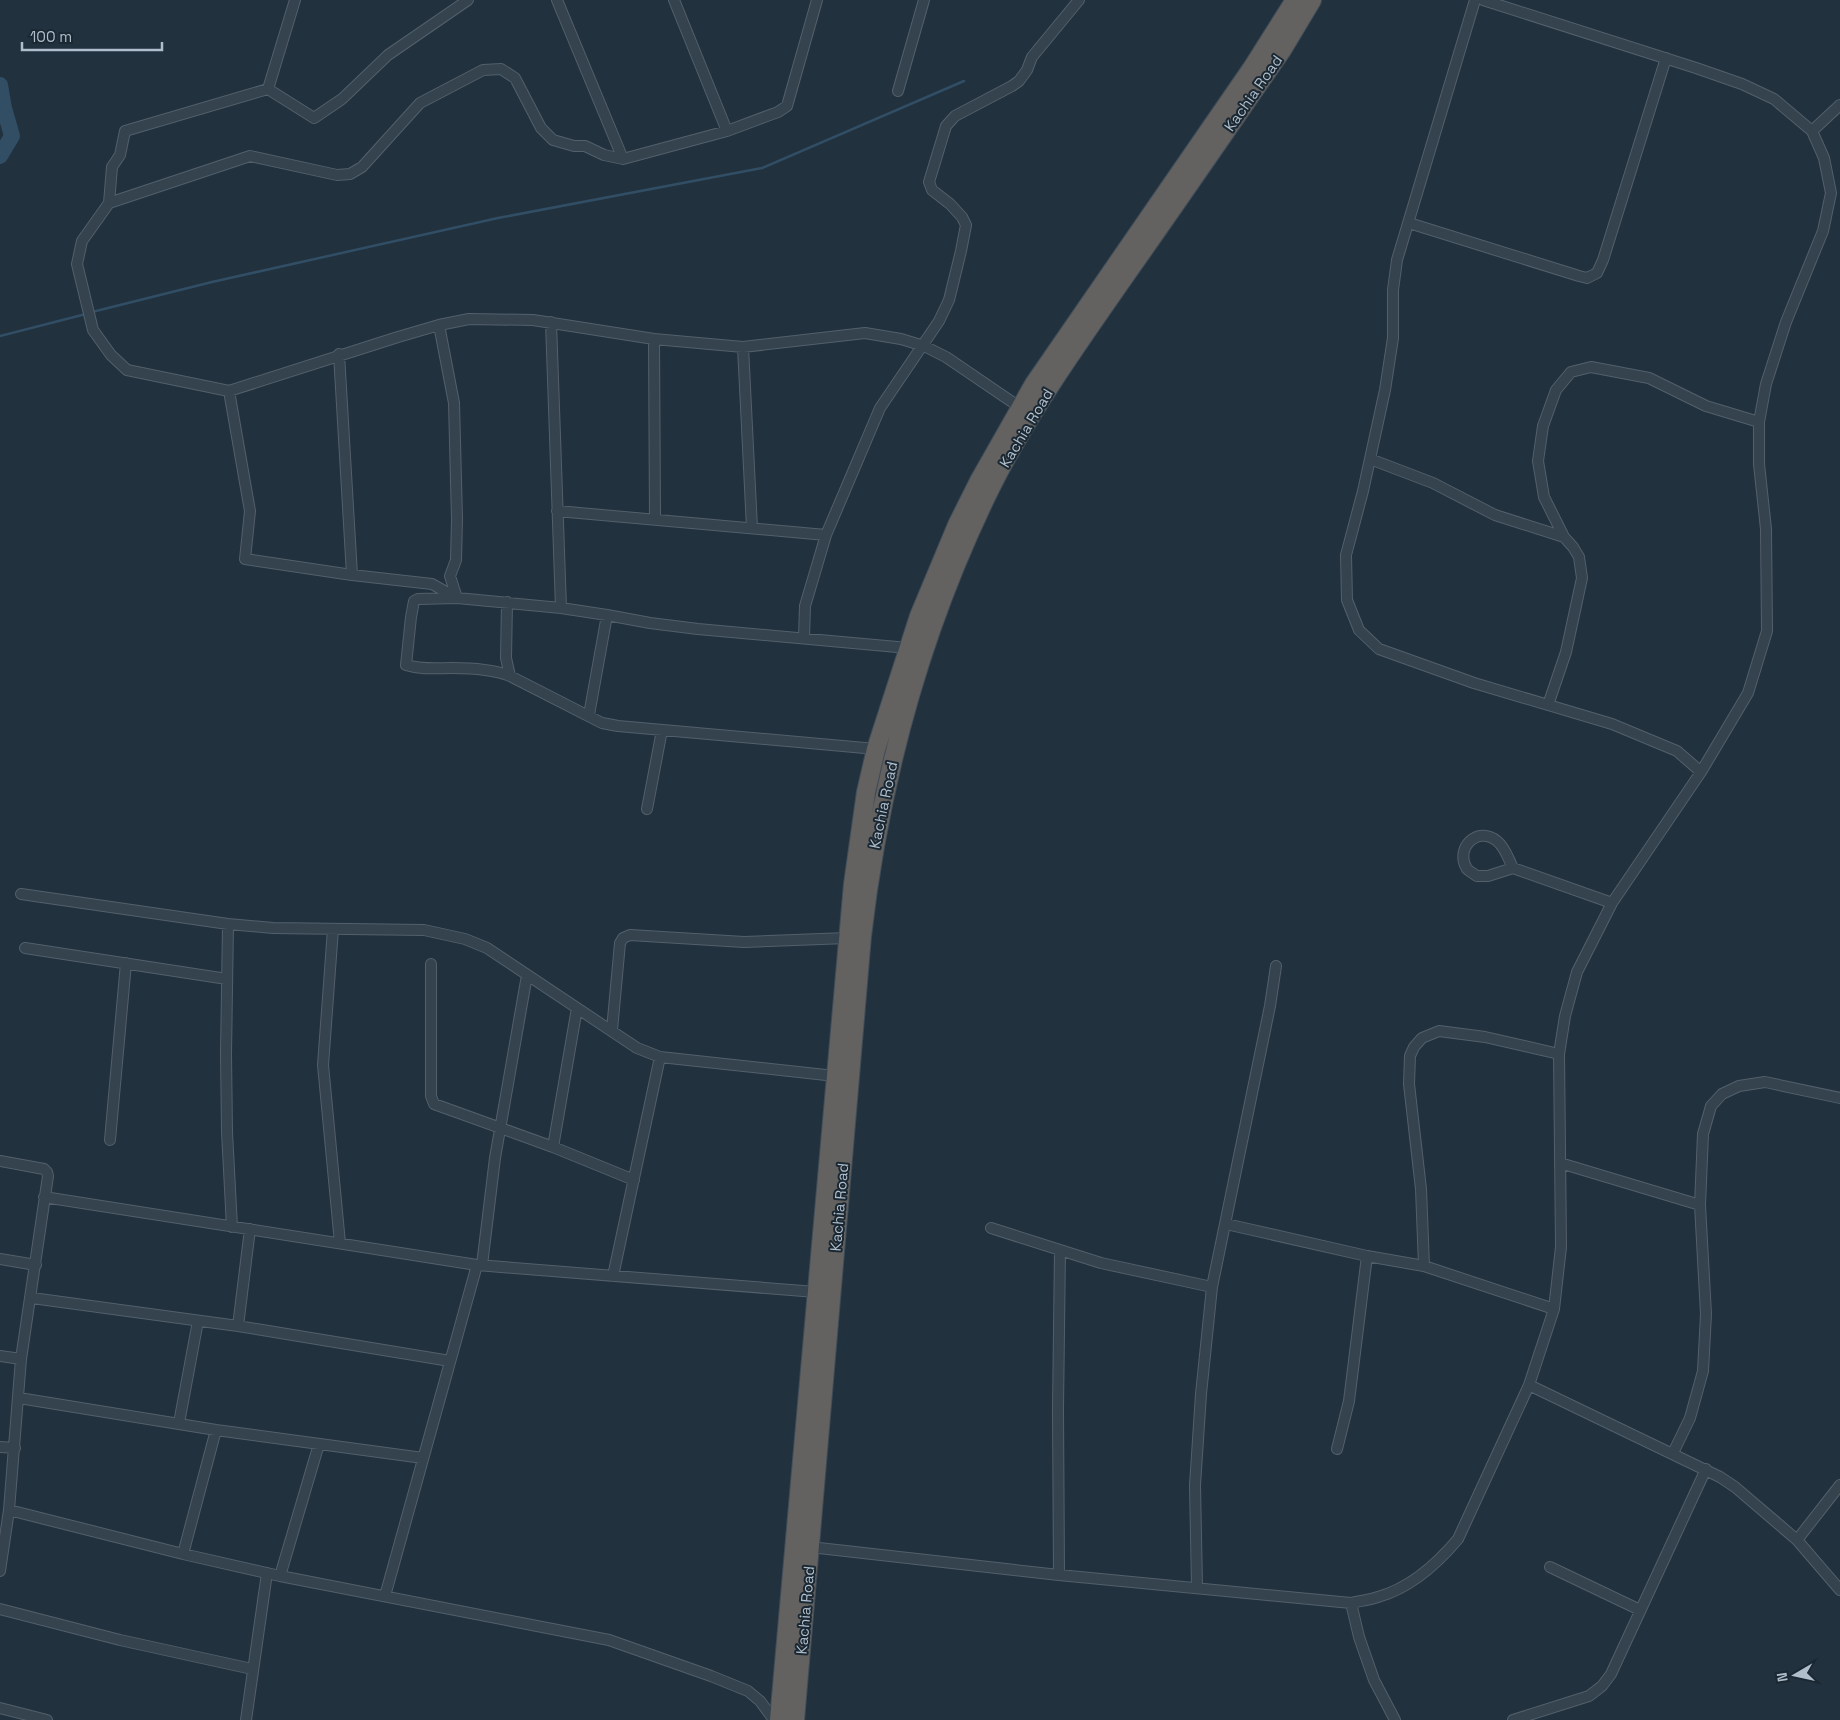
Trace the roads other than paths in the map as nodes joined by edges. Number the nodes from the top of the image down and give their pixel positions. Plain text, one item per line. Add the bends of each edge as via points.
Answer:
1 (296, 0) edge
2 (468, 0) edge
3 (557, 0) edge
4 (674, 0) edge
5 (817, 0) edge
6 (924, 0) edge
7 (1079, 0) edge
8 (1295, 0) edge
9 (1312, 0) edge
10 (1475, 0) edge
11 (1483, 0) edge
12 (1666, 58) junction
13 (268, 89) junction
14 (898, 91) dead end
15 (1840, 105) edge
16 (727, 131) junction
17 (1812, 131) junction
18 (623, 159) junction
19 (109, 203) junction
20 (1409, 223) junction
21 (551, 322) junction
22 (439, 325) junction
23 (654, 339) junction
24 (924, 346) junction
25 (743, 347) junction
26 (339, 354) junction
27 (229, 390) junction
28 (1021, 408) junction
29 (1760, 422) junction
30 (1370, 460) junction
31 (557, 511) junction
32 (655, 519) junction
33 (752, 528) junction
34 (826, 535) junction
35 (1564, 537) junction
36 (352, 576) junction
37 (458, 598) junction
38 (507, 602) junction
39 (561, 608) junction
40 (608, 615) junction
41 (804, 637) junction
42 (908, 648) junction
43 (510, 676) junction
44 (1548, 705) junction
45 (590, 715) junction
46 (662, 730) junction
47 (876, 749) junction
48 (1701, 772) junction
49 (647, 809) dead end
50 (1513, 868) junction
51 (20, 894) dead end
52 (1612, 903) junction
53 (228, 924) junction
54 (333, 929) junction
55 (847, 938) junction
56 (25, 948) dead end
57 (126, 963) junction
58 (430, 964) dead end
59 (1276, 966) dead end
60 (528, 975) junction
61 (227, 978) junction
62 (577, 1008) junction
63 (612, 1030) junction
64 (1559, 1054) junction
65 (660, 1057) junction
66 (835, 1076) junction
67 (1840, 1098) edge
68 (500, 1128) junction
69 (110, 1140) dead end
70 (553, 1146) junction
71 (0, 1161) edge
72 (1560, 1162) junction
73 (634, 1180) junction
74 (44, 1197) junction
75 (1700, 1205) junction
76 (1226, 1224) junction
77 (232, 1227) junction
78 (991, 1228) dead end
79 (250, 1229) junction
80 (340, 1243) junction
81 (1060, 1250) junction
82 (1368, 1256) junction
83 (0, 1259) edge
84 (36, 1265) junction
85 (479, 1265) junction
86 (1424, 1266) junction
87 (613, 1276) junction
88 (1212, 1286) junction
89 (816, 1292) junction
90 (32, 1298) junction
91 (1554, 1309) junction
92 (198, 1321) junction
93 (238, 1326) junction
94 (0, 1356) edge
95 (22, 1359) junction
96 (450, 1361) junction
97 (1529, 1385) junction
98 (19, 1398) junction
99 (179, 1423) junction
100 (216, 1430) junction
101 (319, 1444) junction
102 (0, 1447) edge
103 (15, 1448) junction
104 (1337, 1450) dead end
105 (1673, 1453) junction
106 (423, 1458) junction
107 (1706, 1469) junction
108 (1840, 1485) edge
109 (9, 1510) junction
110 (1797, 1540) junction
111 (810, 1548) junction
112 (1, 1550) edge
113 (183, 1554) junction
114 (1550, 1567) dead end
115 (0, 1570) edge
116 (267, 1574) junction
117 (1059, 1575) junction
118 (280, 1576) junction
119 (1197, 1587) junction
120 (1840, 1590) edge
121 (385, 1596) junction
122 (1351, 1603) junction
123 (0, 1609) edge
124 (1640, 1610) junction
125 (252, 1669) junction
126 (0, 1708) edge
127 (47, 1720) edge
128 (246, 1720) edge
129 (774, 1720) edge
130 (779, 1720) edge
131 (795, 1720) edge
132 (1395, 1720) edge
133 (1512, 1720) edge

1 - 13 street
2 - 13 street via 388,55 342,100 314,118
3 - 18 street
4 - 16 street
5 - 16 street via 787,106
6 - 14 street
7 - 24 street via 1032,57 1019,81 955,116 946,126 929,182 932,190 950,204 966,225 949,300
8 - 28 highway, Kachia Road via 1252,68 1034,384
9 - 111 highway, Kachia Road via 1282,50 1025,427 992,486 957,562 912,685 889,771 868,882
10 - 20 street
11 - 12 street
12 - 17 street via 1742,84 1774,100
12 - 20 street via 1597,273 1587,278 1579,276
13 - 19 street via 125,131 120,155 112,167
15 - 17 street
16 - 18 street
17 - 29 street via 1824,158 1831,193 1823,230 1786,322 1769,375
18 - 19 street via 585,146 553,140 541,128 514,78 501,69 483,70 420,103 362,167 350,174 337,175 250,156
19 - 27 street via 82,241 77,264 93,330 111,355 128,370
20 - 30 street via 1397,260 1393,338
21 - 22 street via 470,319
21 - 23 street
21 - 31 street
22 - 26 street
22 - 37 street via 454,403 457,519 456,560 450,576
23 - 25 street
23 - 32 street
24 - 25 street via 865,333
24 - 28 street via 946,357
24 - 34 street via 880,408
25 - 33 street
26 - 27 street
26 - 36 street
27 - 36 street via 250,511 245,559
28 - 42 highway, Kachia Road via 957,525
29 - 35 street via 1706,406 1649,378 1591,367 1571,372 1556,390 1543,426 1538,461 1544,496
29 - 48 street via 1767,631 1748,694
30 - 35 street via 1433,483 1495,515
30 - 44 street via 1346,555 1347,600 1359,630 1380,650
31 - 32 street
31 - 39 street
32 - 33 street
33 - 34 street
34 - 41 street via 805,606
35 - 44 street via 1579,557 1582,578 1566,652
36 - 37 street via 432,584
37 - 38 street
37 - 43 street via 414,601 406,665 498,672
38 - 39 street
38 - 43 street via 506,658
39 - 40 street
40 - 41 street via 698,629
40 - 45 street
41 - 42 street
42 - 47 highway, Kachia Road
43 - 45 street
44 - 48 street via 1612,724 1678,752
45 - 46 street via 602,723
46 - 47 street
46 - 49 street
47 - 55 highway, Kachia Road via 859,840
48 - 52 street
50 - 50 street via 1477,876 1467,868 1466,845 1475,837 1488,835 1498,841
50 - 52 street
51 - 53 street
52 - 64 street via 1578,972 1565,1016
53 - 54 street
53 - 61 street
54 - 60 street via 424,930 465,939 486,948
54 - 80 street via 323,1065
55 - 63 street via 744,942 630,935 620,943
55 - 66 highway, Kachia Road
56 - 57 street
57 - 61 street
57 - 69 street
58 - 68 street via 431,1096 434,1104
59 - 76 street
60 - 62 street
60 - 68 street
61 - 77 street via 227,1132
62 - 63 street
62 - 70 street
63 - 65 street via 637,1048
64 - 72 street
64 - 86 street via 1485,1037 1439,1031 1422,1038 1414,1047 1410,1056 1409,1084 1421,1189
65 - 66 street
65 - 73 street
66 - 89 highway, Kachia Road
67 - 75 street via 1765,1082 1739,1086 1722,1094 1711,1106 1703,1134
68 - 70 street
68 - 85 street
70 - 73 street
71 - 74 street via 37,1167 47,1172
72 - 75 street
72 - 91 street via 1561,1247
73 - 87 street
74 - 77 street
74 - 84 street
75 - 105 street via 1706,1314 1703,1371 1690,1418
76 - 82 street
76 - 88 street
77 - 79 street
78 - 81 street
79 - 80 street
79 - 93 street
80 - 85 street
81 - 88 street via 1101,1263
81 - 117 street
82 - 86 street
82 - 104 street via 1349,1401
83 - 84 street
84 - 90 street
85 - 87 street
85 - 96 street
86 - 91 street
87 - 89 street
88 - 119 street via 1200,1394 1195,1485
89 - 130 highway, Kachia Road
90 - 92 street
90 - 95 street
91 - 97 street
92 - 93 street
92 - 99 street
93 - 96 street
94 - 95 street
95 - 98 street
96 - 106 street
97 - 105 street
97 - 122 street via 1458,1539 1432,1566 1403,1587 1378,1598
98 - 99 street
98 - 103 street
99 - 100 street
100 - 101 street
100 - 113 street
101 - 106 street
101 - 118 street
102 - 103 street
103 - 109 street
105 - 107 street
106 - 121 street
107 - 110 street via 1735,1487
107 - 124 street
108 - 110 street
109 - 112 street
109 - 113 street
110 - 120 street
111 - 117 street
111 - 131 highway, Kachia Road
112 - 115 street
113 - 116 street
114 - 124 street
116 - 118 street
116 - 125 street
117 - 119 street
118 - 121 street
119 - 122 street
121 - 129 street via 609,1640 748,1691
122 - 132 street via 1374,1680
123 - 125 street
124 - 133 street via 1611,1674 1602,1686 1589,1696
125 - 128 street
126 - 127 street

